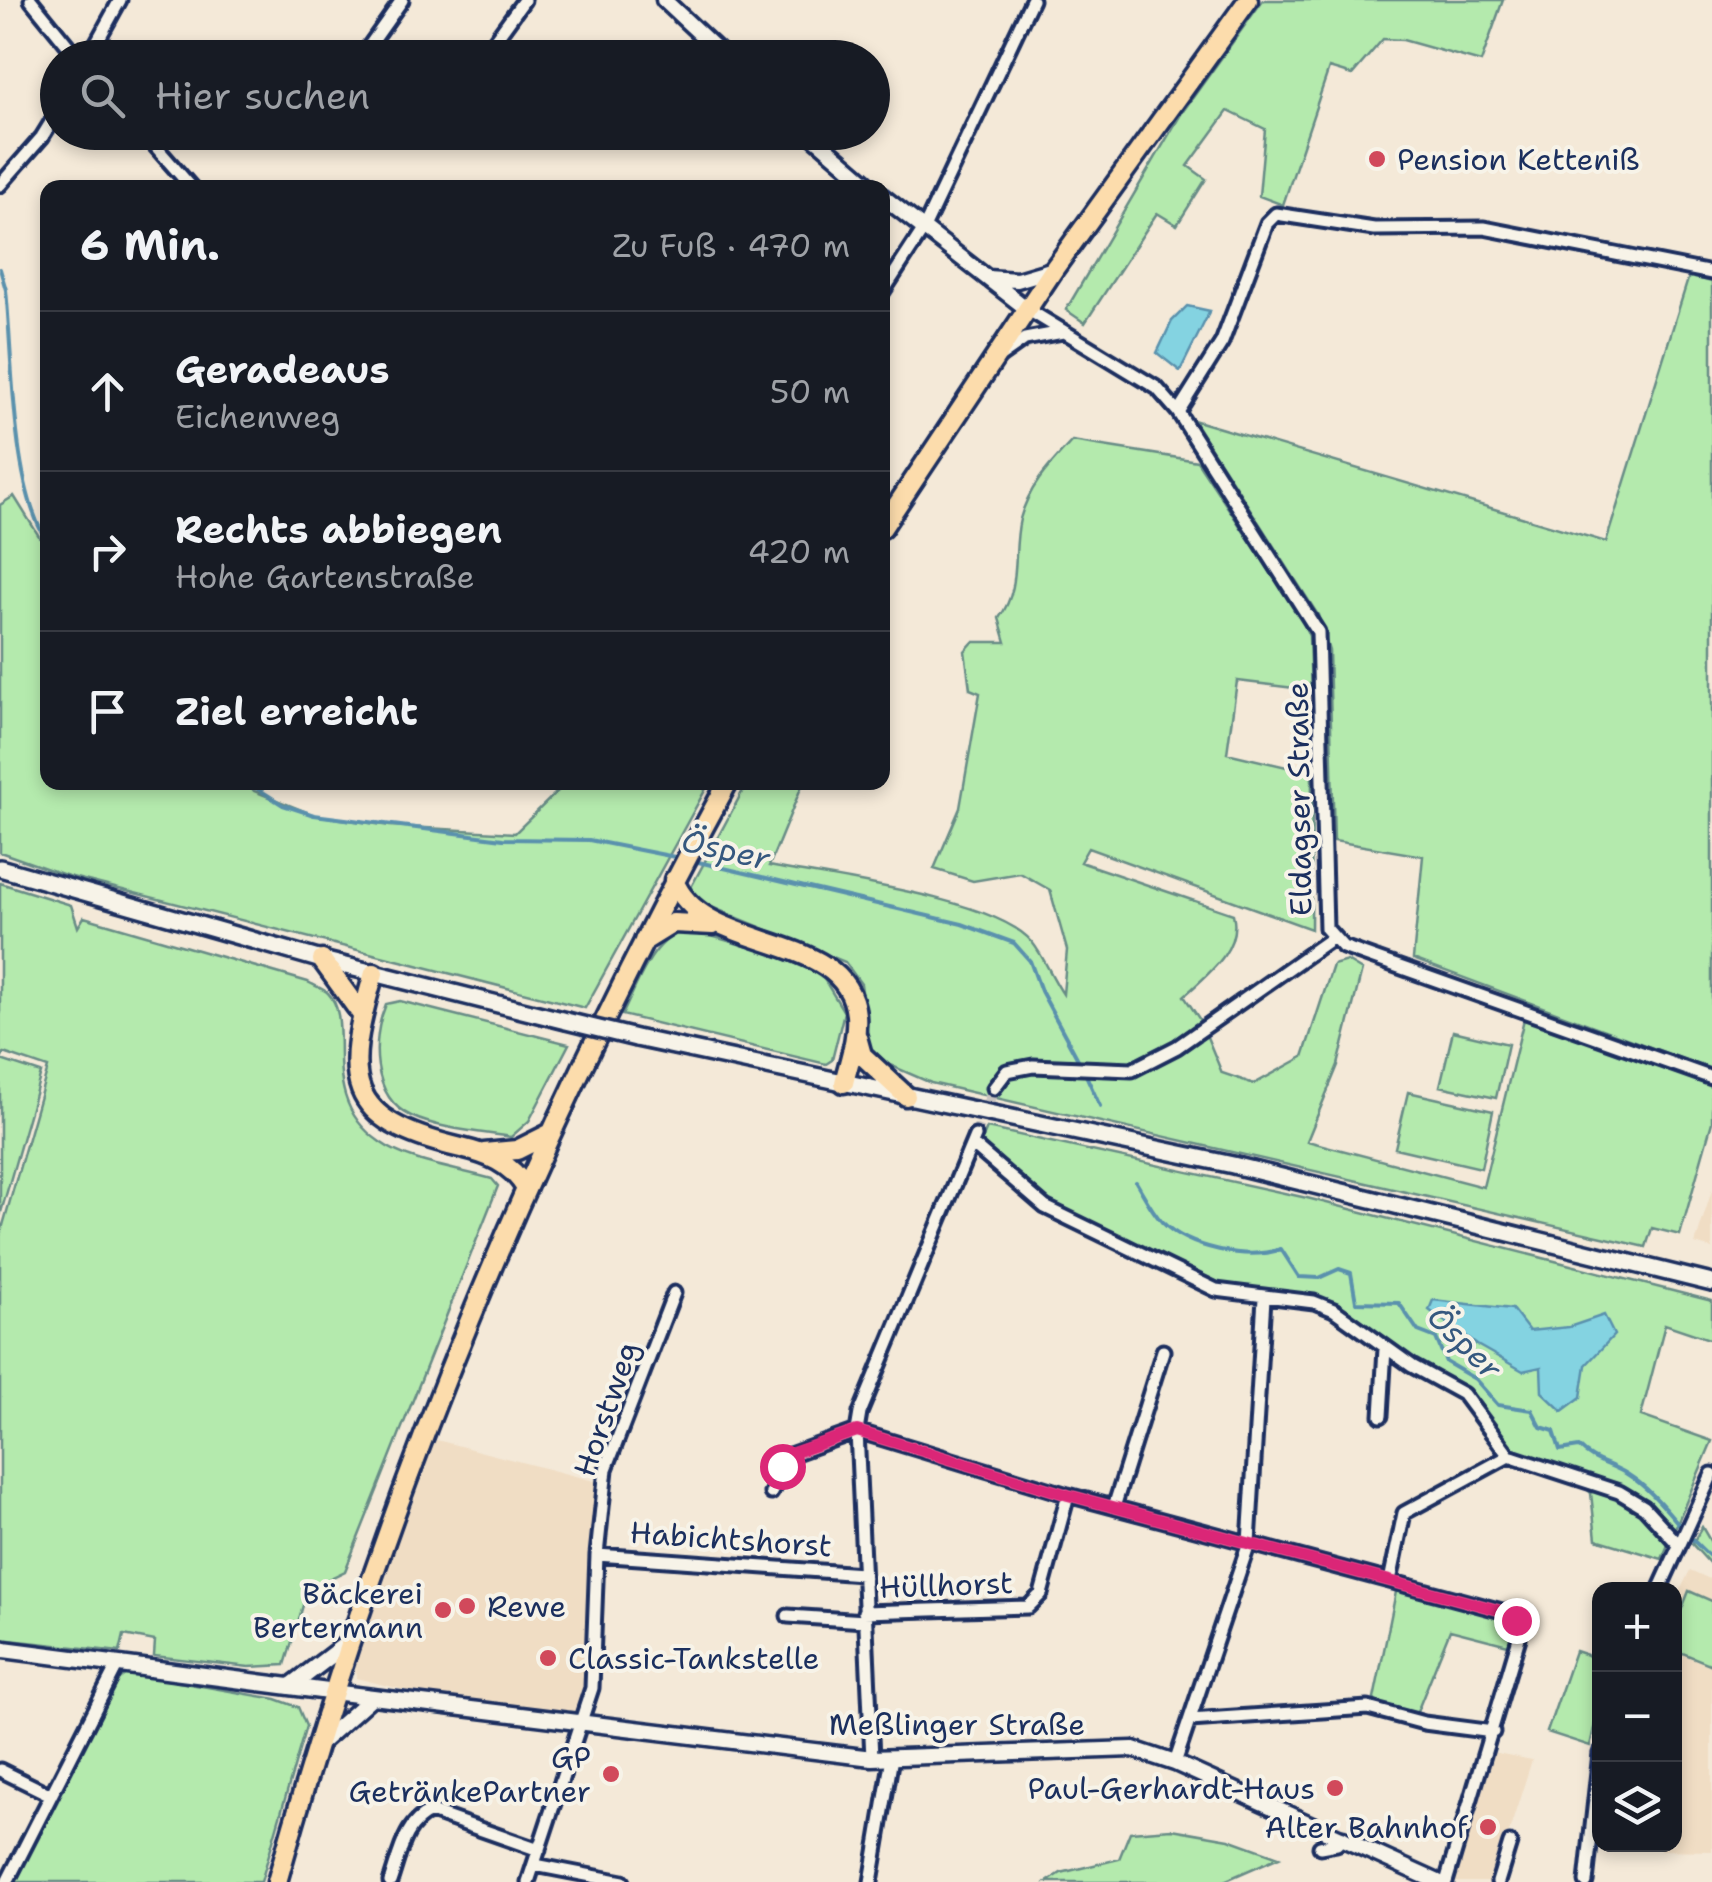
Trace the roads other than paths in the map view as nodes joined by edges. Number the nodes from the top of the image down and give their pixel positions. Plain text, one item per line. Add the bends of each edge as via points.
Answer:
1 (31, 0) edge
2 (120, 0) edge
3 (402, 0) edge
4 (524, 0) edge
5 (664, 0) edge
6 (1032, 0) edge
7 (1248, 0) edge
8 (63, 40) edge
9 (98, 40) edge
10 (374, 40) edge
11 (495, 40) edge
12 (707, 40) edge
13 (40, 138) edge
14 (159, 150) edge
15 (829, 150) edge
16 (185, 180) edge
17 (864, 180) edge
18 (0, 184) edge
19 (890, 203) edge
20 (923, 230) junction
21 (1054, 269) junction
22 (1712, 272) edge
23 (986, 278) junction
24 (890, 280) edge
25 (1028, 308) junction
26 (1067, 332) junction
27 (991, 363) junction
28 (1178, 412) junction
29 (890, 516) edge
30 (724, 790) edge
31 (0, 868) edge
32 (676, 877) junction
33 (728, 927) junction
34 (1332, 938) junction
35 (642, 942) junction
36 (322, 960) junction
37 (374, 973) junction
38 (362, 1015) junction
39 (856, 1031) junction
40 (1712, 1078) edge
41 (844, 1083) junction
42 (994, 1088) tunnel mouth
43 (906, 1096) junction
44 (550, 1133) junction
45 (483, 1153) junction
46 (525, 1187) junction
47 (1712, 1283) edge
48 (674, 1294) dead end
49 (1264, 1298) junction
50 (1385, 1348) junction
51 (1163, 1351) dead end
52 (1381, 1416) dead end
53 (857, 1431) junction
54 (1510, 1456) junction
55 (1711, 1481) edge
56 (770, 1493) dead end
57 (1068, 1495) junction
58 (1114, 1506) junction
59 (1681, 1542) junction
60 (1249, 1543) junction
61 (597, 1555) junction
62 (862, 1574) junction
63 (1390, 1580) junction
64 (1663, 1582) edge
65 (788, 1616) dead end
66 (864, 1616) junction
67 (346, 1644) junction
68 (0, 1649) edge
69 (118, 1664) junction
70 (291, 1686) junction
71 (332, 1692) junction
72 (372, 1697) junction
73 (1190, 1720) junction
74 (584, 1722) junction
75 (1494, 1732) junction
76 (316, 1746) junction
77 (872, 1758) junction
78 (892, 1758) junction
79 (1599, 1762) edge
80 (1174, 1763) junction
81 (0, 1770) edge
82 (52, 1796) junction
83 (1343, 1837) junction
84 (1510, 1843) dead end
85 (1320, 1848) dead end
86 (539, 1850) junction
87 (535, 1865) junction
88 (7, 1882) edge
89 (277, 1882) edge
90 (390, 1882) edge
91 (528, 1882) edge
92 (623, 1882) edge
93 (871, 1882) edge
94 (1442, 1882) edge
95 (1498, 1882) edge
96 (1586, 1882) edge

1 - 8 street
2 - 9 street
3 - 10 street
4 - 11 street
5 - 12 street
6 - 20 street
7 - 21 main road
13 - 18 street
14 - 16 street
15 - 17 street
19 - 20 street
20 - 23 street
20 - 24 street
21 - 23 street via 1017,280
21 - 25 main road
22 - 28 street via 1484,228 1374,228 1276,214 1222,342
23 - 25 street
25 - 26 street, Eldagser Straße
25 - 27 main road
26 - 27 street via 1025,339
26 - 28 street, Eldagser Straße via 1158,388
27 - 29 main road
28 - 34 street, Eldagser Straße via 1318,632 1323,878
30 - 32 main road
31 - 36 main road
32 - 33 main road via 687,902
32 - 35 main road
33 - 35 main road via 672,923
33 - 39 main road via 830,969 853,1001
34 - 40 street, Eldagser Straße
34 - 42 street via 1177,1047 1132,1070 1007,1072
35 - 44 main road
36 - 37 main road
36 - 38 main road
37 - 38 main road
37 - 41 main road, bridge
38 - 45 main road via 354,1066 374,1112 404,1132
39 - 41 main road
39 - 43 main road via 862,1055
41 - 43 main road
43 - 47 main road via 1288,1178
44 - 45 main road via 516,1150
44 - 46 main road
45 - 46 main road via 508,1166
46 - 67 main road via 440,1388
48 - 61 street, Horstweg via 606,1469
49 - 50 street via 1334,1310
49 - 53 street via 1216,1290 1045,1207 974,1140
49 - 60 street
50 - 52 street
50 - 54 street via 1463,1394
51 - 58 street
53 - 56 street via 790,1454
53 - 57 street
53 - 62 street
54 - 59 street via 1619,1492
54 - 63 street via 1404,1513
55 - 59 street
57 - 58 street
57 - 66 street, Hüllhorst via 1041,1594 1028,1607
58 - 60 street
59 - 64 street
60 - 63 street
60 - 73 street
61 - 62 street, Habichtshorst
61 - 74 street, Horstweg via 592,1688
62 - 66 street
63 - 75 street via 1513,1614 1519,1638
65 - 66 street, Hüllhorst
66 - 77 street
67 - 70 main road
67 - 71 main road
68 - 69 main road
69 - 70 main road
69 - 82 street
70 - 71 main road
71 - 72 street, Meßlinger Straße
71 - 76 main road
72 - 74 street, Meßlinger Straße
72 - 76 street
73 - 75 street via 1368,1708
73 - 80 street
74 - 77 street, Meßlinger Straße
74 - 86 street, Horstweg
75 - 94 street
76 - 89 main road
77 - 78 street, Meßlinger Straße
78 - 80 street, Meßlinger Straße via 1133,1750
78 - 93 street
79 - 96 street
80 - 83 street, Meßlinger Straße
81 - 82 street
82 - 88 street
83 - 85 street
83 - 94 street, Meßlinger Straße
84 - 95 street
86 - 87 street, Horstweg
86 - 90 street via 431,1812 418,1817 406,1835
87 - 91 street, Horstweg
87 - 92 street

